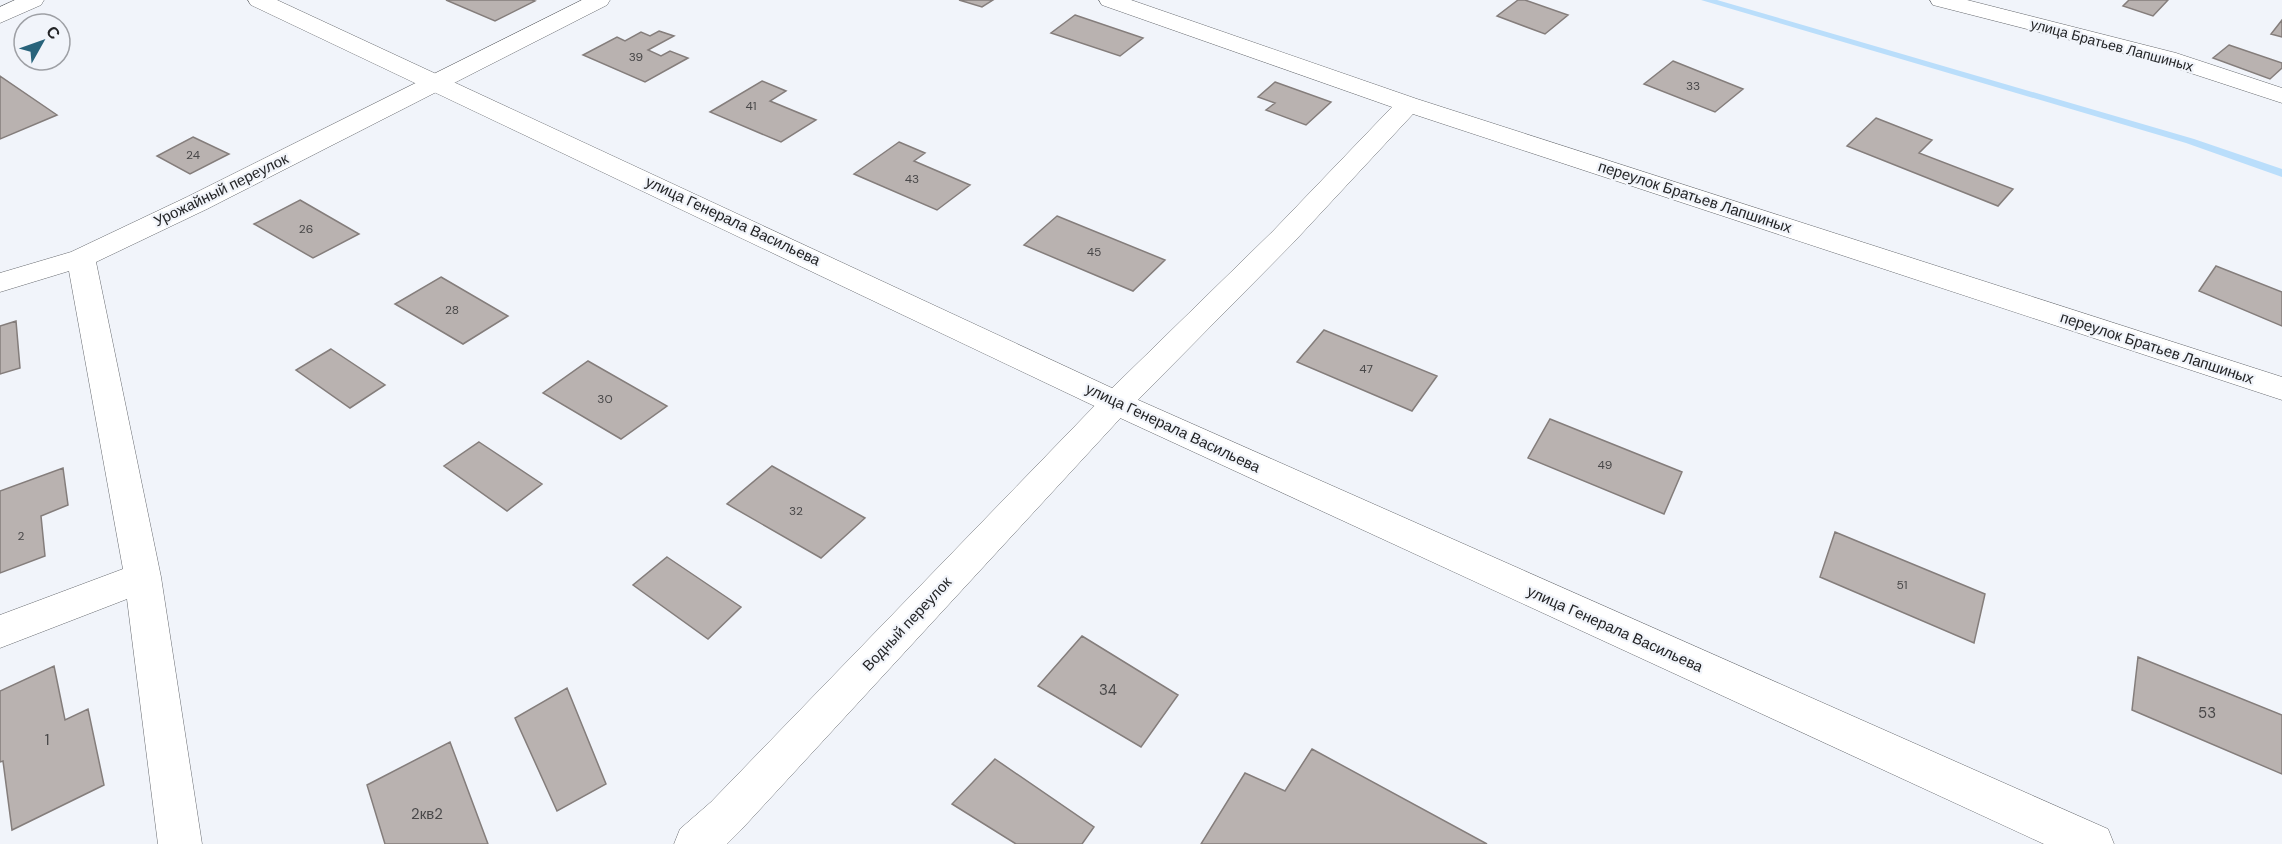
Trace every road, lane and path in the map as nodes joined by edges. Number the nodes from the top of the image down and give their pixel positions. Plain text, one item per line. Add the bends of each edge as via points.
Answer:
1 (33, 0) edge
2 (259, 0) edge
3 (599, 0) edge
4 (1110, 0) edge
5 (1941, 0) edge
6 (0, 16) edge
7 (436, 81) junction
8 (2282, 96) edge
9 (1408, 104) junction
10 (81, 258) junction
11 (0, 283) edge
12 (2282, 389) edge
13 (1116, 403) junction
14 (143, 577) junction
15 (0, 632) edge
16 (180, 844) edge
17 (696, 844) edge
18 (2092, 844) edge

1 - 6 street
2 - 7 street, улица Генерала Васильева
3 - 7 street, Урожайный переулок
4 - 9 street, переулок Братьев Лапшиных
5 - 8 street, улица Братьев Лапшиных via 2168,58
7 - 10 street, Урожайный переулок
7 - 13 street, улица Генерала Васильева
9 - 12 street, переулок Братьев Лапшиных
9 - 13 street, Водный переулок via 1283,237
10 - 11 street, Урожайный переулок
10 - 14 street
13 - 17 street, Водный переулок
13 - 18 street, улица Генерала Васильева
14 - 15 street
14 - 16 street

